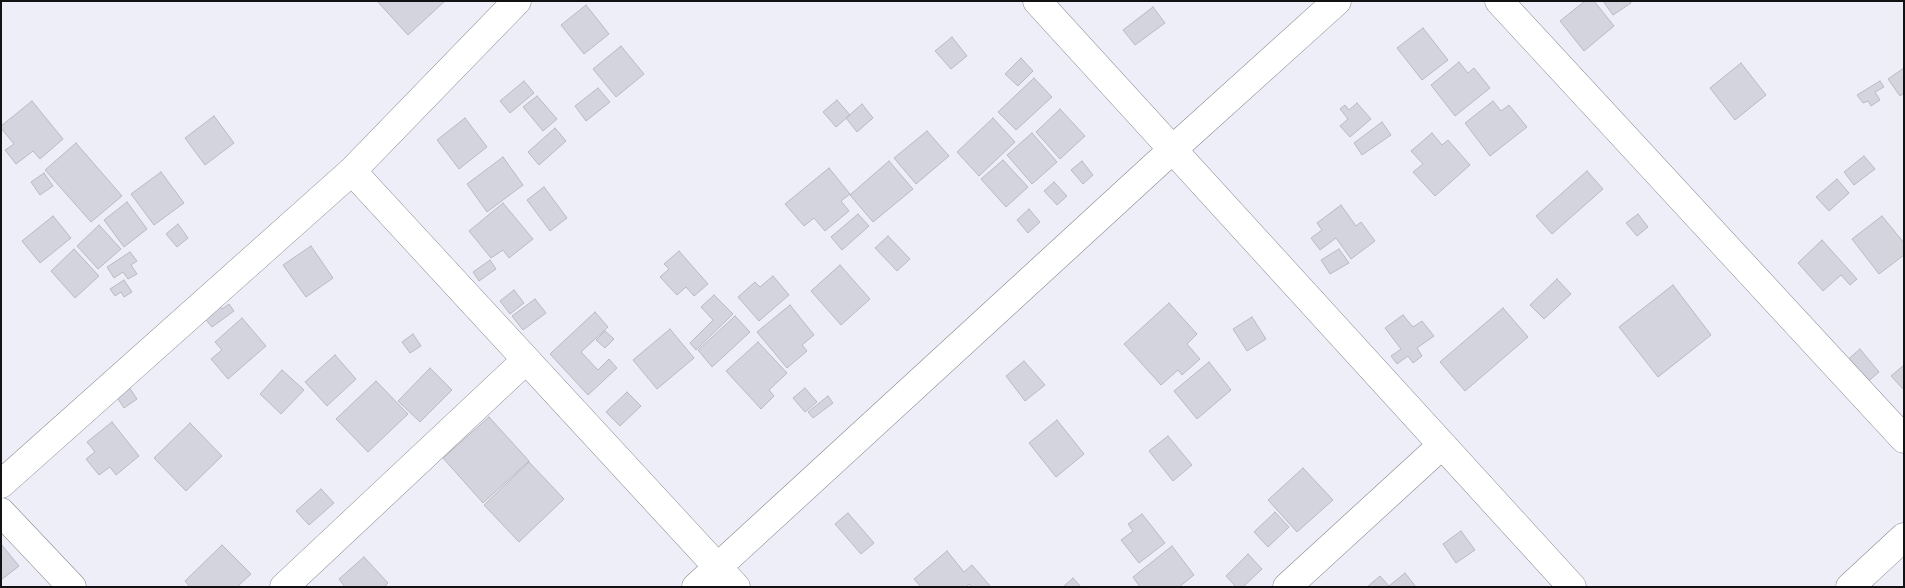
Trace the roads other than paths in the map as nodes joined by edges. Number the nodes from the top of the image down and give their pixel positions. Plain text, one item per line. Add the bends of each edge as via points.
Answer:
1 (517, 1) edge
2 (1037, 1) edge
3 (1337, 1) edge
4 (1499, 1) edge
5 (1172, 150) junction
6 (352, 171) junction
7 (526, 360) junction
8 (1904, 439) edge
9 (1442, 445) junction
10 (1, 484) edge
11 (1, 512) edge
12 (1904, 537) edge
13 (718, 567) junction
14 (72, 587) edge
15 (284, 587) edge
16 (696, 587) edge
17 (736, 587) edge
18 (1287, 587) edge
19 (1572, 587) edge
20 (1850, 587) edge

1 - 6 street
2 - 5 street
3 - 5 street
4 - 8 street
5 - 9 street
5 - 13 street
6 - 7 street
6 - 10 street
7 - 13 street
7 - 15 street
9 - 18 street
9 - 19 street
11 - 14 street
12 - 20 street
13 - 16 street
13 - 17 street

